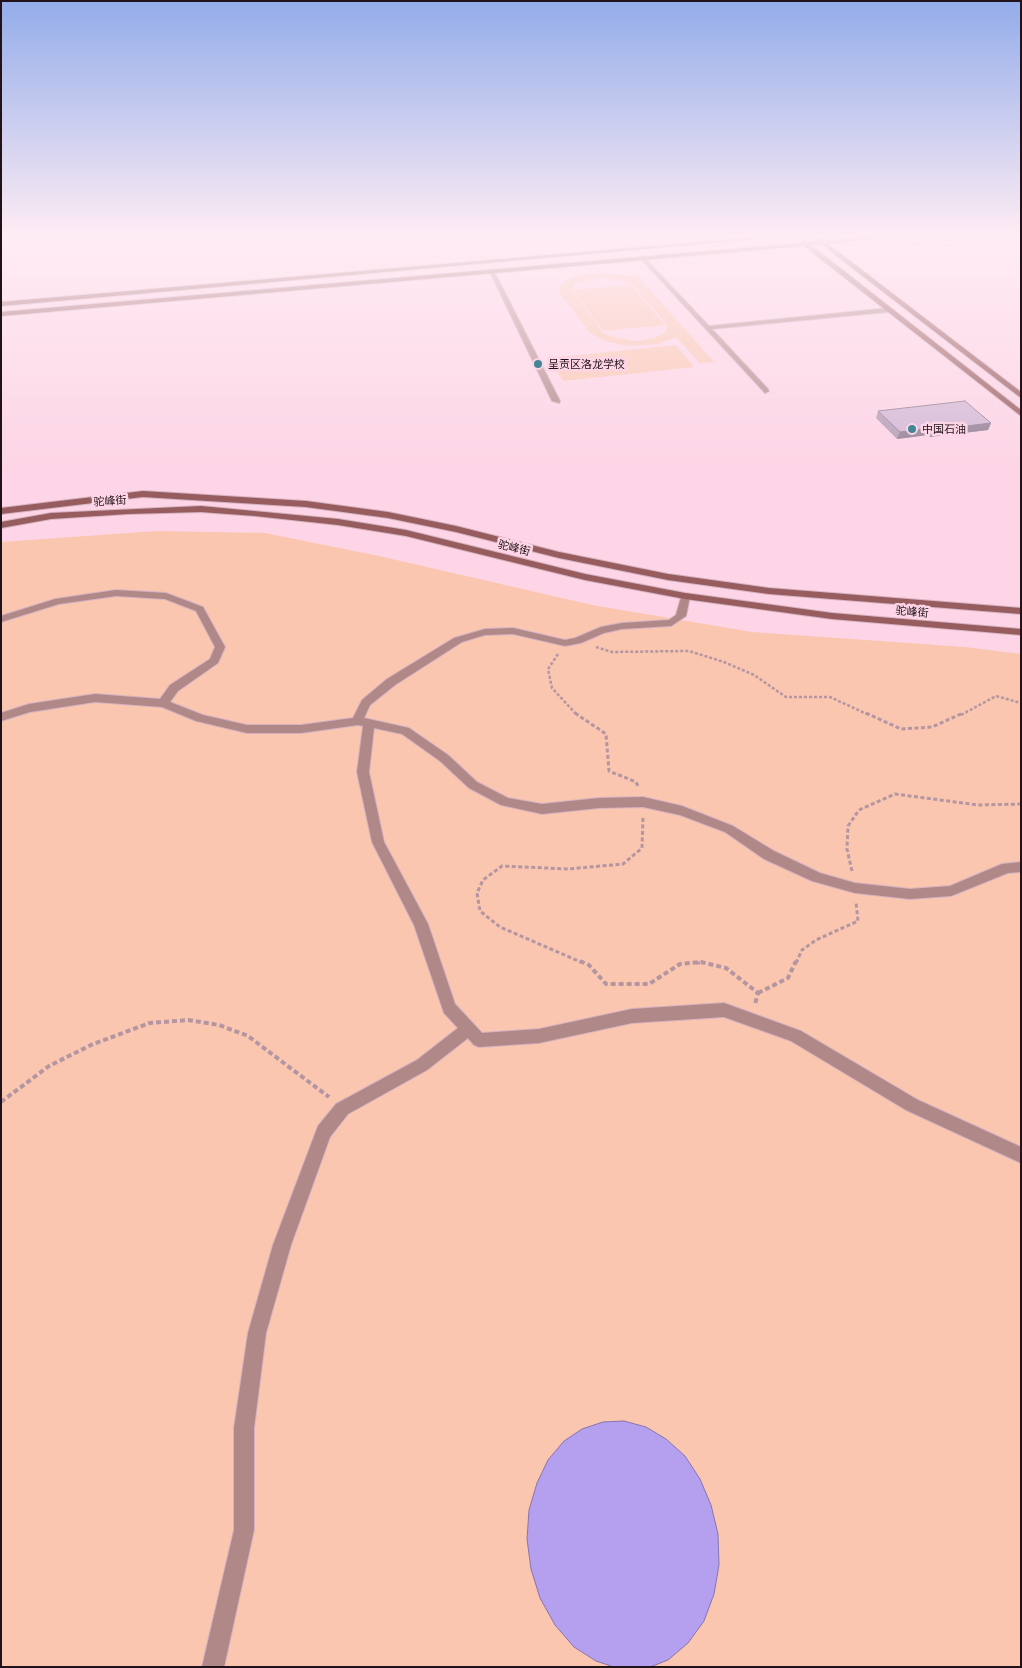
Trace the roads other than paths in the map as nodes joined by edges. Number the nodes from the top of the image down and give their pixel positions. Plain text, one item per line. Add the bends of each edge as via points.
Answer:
1 (513, 315) edge
2 (696, 315) edge
3 (840, 315) edge
4 (895, 315) edge
5 (916, 315) edge
6 (708, 328) junction
7 (764, 390) dead end
8 (1021, 396) edge
9 (556, 401) dead end
10 (1021, 414) edge
11 (1, 511) edge
12 (1, 525) edge
13 (685, 596) junction
14 (1021, 611) edge
15 (1, 619) edge
16 (1021, 632) edge
17 (163, 703) junction
18 (1, 717) edge
19 (363, 722) junction
20 (1021, 867) edge
21 (468, 1028) junction
22 (1021, 1155) edge
23 (213, 1667) edge

1 - 9 street
2 - 6 street
3 - 6 street
4 - 10 main road
5 - 8 main road
6 - 7 street
11 - 14 main road, 驼峰街 via 143,494 306,504 388,515 559,555 677,578 827,597
12 - 13 main road, 驼峰街 via 52,516 128,510 201,509 255,513 406,533 585,577
13 - 16 main road, 驼峰街 via 832,616
13 - 19 street via 681,616 671,622 615,627 577,641 565,643 513,631 485,632 458,640 390,682 366,703
15 - 17 street via 58,601 116,593 166,596 200,609 220,647 214,661 174,688
17 - 18 street via 95,698 29,708
17 - 19 street via 200,718 247,729 301,729
19 - 20 street via 405,731 444,758 473,785 505,802 542,809 643,802 682,811 728,829 777,859 817,877 855,888 910,894 951,891 1007,868
19 - 21 street via 363,772 378,842 421,924 449,1008
21 - 22 street via 479,1040 539,1036 632,1016 724,1010 796,1036 912,1105
21 - 23 street via 422,1065 342,1109 324,1132 282,1245 257,1333 244,1428 244,1530

